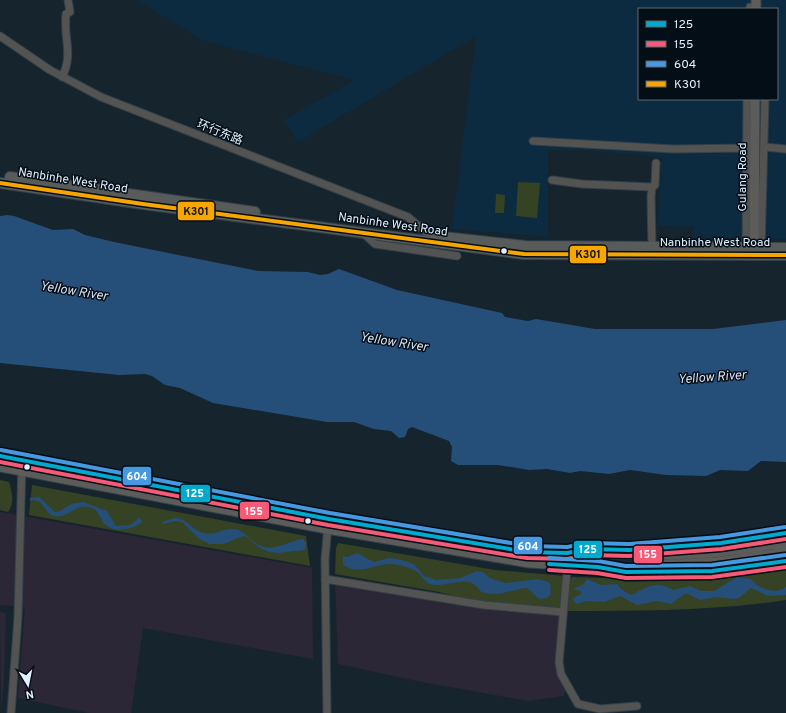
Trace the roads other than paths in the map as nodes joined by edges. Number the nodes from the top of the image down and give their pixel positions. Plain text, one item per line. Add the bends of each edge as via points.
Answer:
1 (68, 0) edge
2 (0, 36) edge
3 (62, 77) junction
4 (747, 100) edge
5 (755, 100) edge
6 (765, 100) edge
7 (533, 141) dead end
8 (765, 147) junction
9 (747, 148) junction
10 (786, 149) edge
11 (656, 162) dead end
12 (0, 176) edge
13 (552, 180) dead end
14 (0, 183) edge
15 (652, 187) junction
16 (363, 232) junction
17 (431, 239) junction
18 (652, 247) junction
19 (786, 248) edge
20 (754, 251) junction
21 (786, 255) edge
22 (458, 256) dead end
23 (0, 456) edge
24 (22, 460) junction
25 (0, 467) edge
26 (22, 471) junction
27 (329, 519) junction
28 (327, 529) junction
29 (786, 533) edge
30 (786, 543) edge
31 (786, 552) edge
32 (567, 553) junction
33 (786, 561) edge
34 (598, 567) junction
35 (567, 571) dead end
36 (325, 579) junction
37 (563, 612) junction
38 (637, 706) dead end
39 (11, 713) edge
40 (327, 713) edge

1 - 3 street via 70,12 66,14 66,41 69,54 68,66
2 - 3 street, 环行东路
3 - 17 street, 环行东路 via 101,97 408,217
4 - 9 street
5 - 20 main road, Gulang Road
6 - 8 street
7 - 9 street via 673,148
8 - 10 street
8 - 20 street
9 - 20 street
11 - 15 street via 655,185
12 - 17 highway, Nanbinhe West Road
13 - 15 street
14 - 16 highway, Nanbinhe West Road
15 - 18 street
16 - 17 highway, Nanbinhe West Road
16 - 22 street via 375,244
17 - 18 highway, Nanbinhe West Road via 524,246
17 - 20 highway, Nanbinhe West Road via 524,254
18 - 20 highway, Nanbinhe West Road
19 - 20 highway, Nanbinhe West Road
20 - 21 highway, Nanbinhe West Road
23 - 24 main road
24 - 26 street
24 - 27 main road
25 - 26 main road
26 - 28 main road
26 - 39 street via 18,617
27 - 28 street
27 - 32 main road via 528,552
28 - 34 main road via 529,563
28 - 36 street
29 - 32 main road via 721,543 629,550 590,549
30 - 32 main road via 667,555
31 - 34 main road via 680,565
33 - 34 main road via 712,571 626,572
35 - 37 street
36 - 37 street via 484,605
36 - 40 street
37 - 38 street via 559,669 578,704 600,709

